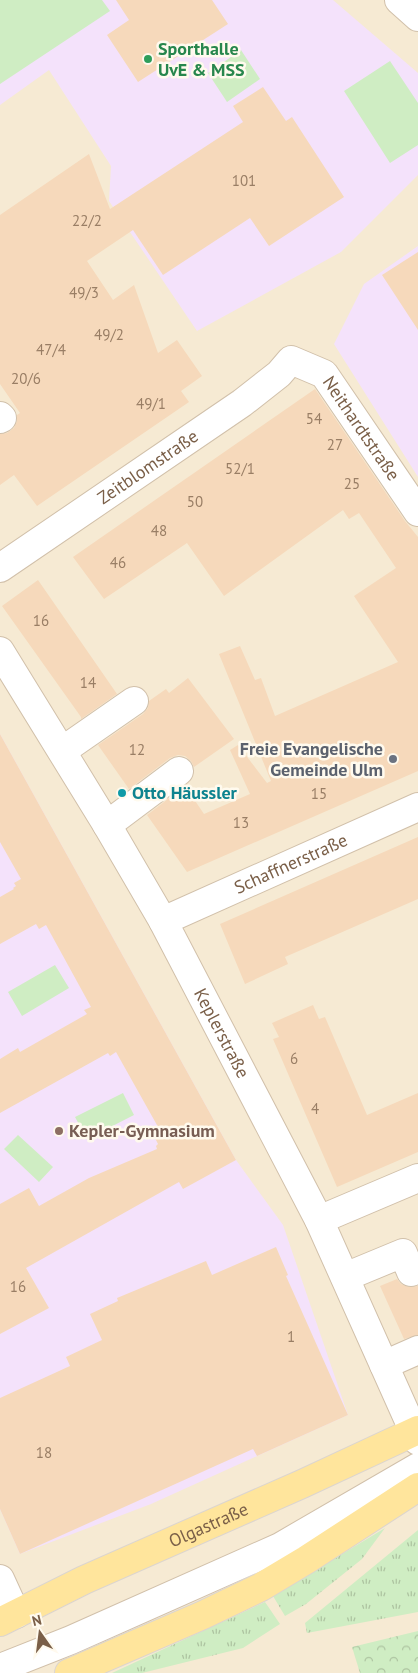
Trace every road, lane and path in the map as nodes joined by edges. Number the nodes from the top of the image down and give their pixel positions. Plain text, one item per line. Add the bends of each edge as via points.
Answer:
1 (291, 360) joint
2 (418, 512) edge
3 (0, 568) edge
4 (0, 651) edge
5 (134, 701) dead end
6 (62, 751) junction
7 (180, 771) dead end
8 (418, 807) edge
9 (107, 825) junction
10 (163, 921) junction
11 (418, 1178) edge
12 (318, 1220) junction
13 (411, 1272) dead end
14 (344, 1277) junction
15 (418, 1350) edge
16 (384, 1365) junction
17 (417, 1439) edge
18 (418, 1467) edge
19 (418, 1487) edge
20 (0, 1579) edge
21 (8, 1618) edge
22 (0, 1650) edge
23 (0, 1668) edge
24 (70, 1673) edge

1 - 2 street, Neithardtstraße via 324,374
1 - 3 street, Zeitblomstraße via 249,398
4 - 6 street, Keplerstraße
5 - 6 street
6 - 9 street, Keplerstraße
7 - 9 street
8 - 10 street, Schaffnerstraße
9 - 10 street, Keplerstraße
10 - 12 street, Keplerstraße
11 - 12 street
12 - 14 street, Keplerstraße
13 - 14 street via 402,1253
14 - 16 street, Keplerstraße
15 - 16 street
16 - 17 street, Keplerstraße
17 - 21 main road, Olgastraße via 302,1484 84,1580
17 - 22 street via 318,1507 258,1538
18 - 23 street via 280,1547
19 - 24 main road via 261,1587
20 - 21 street

